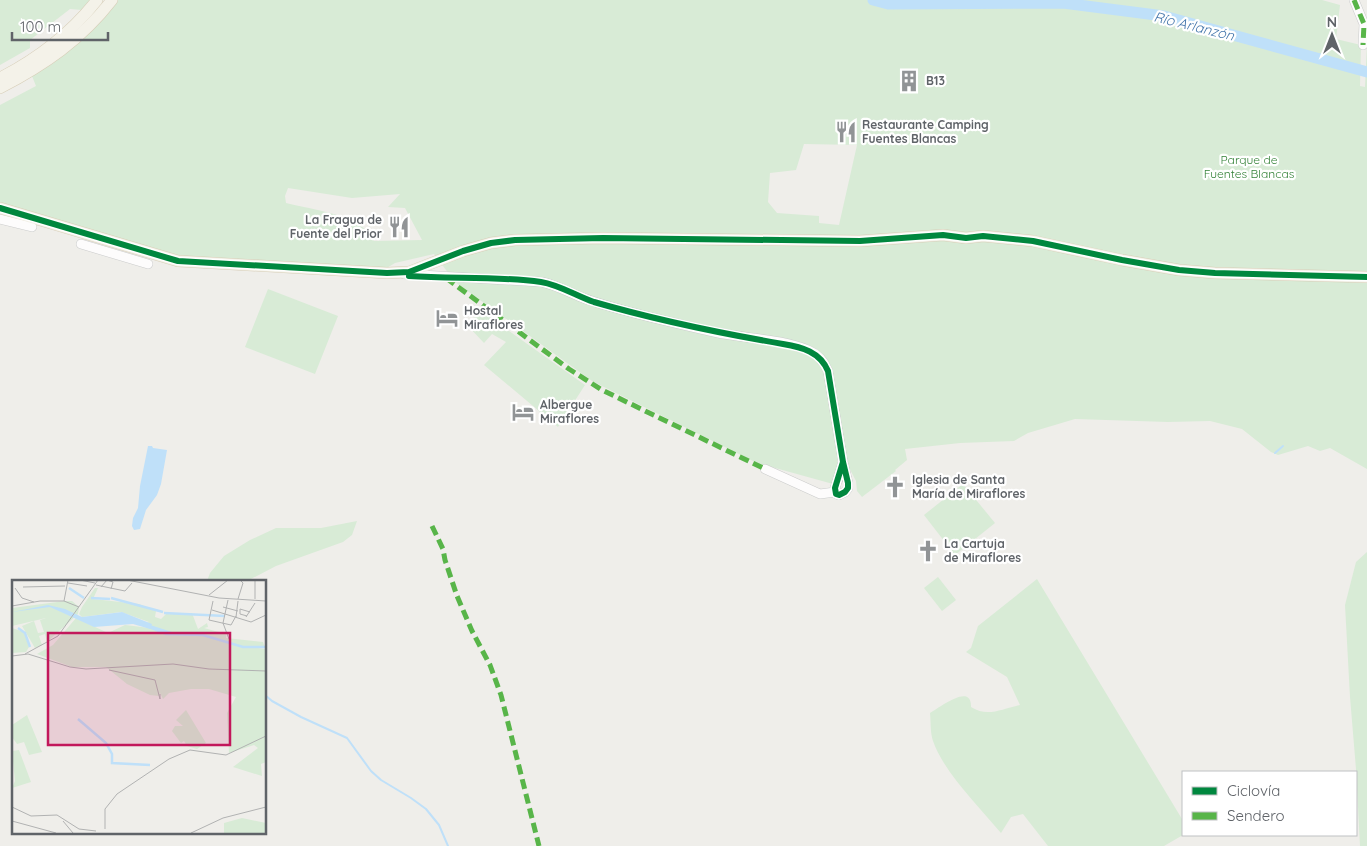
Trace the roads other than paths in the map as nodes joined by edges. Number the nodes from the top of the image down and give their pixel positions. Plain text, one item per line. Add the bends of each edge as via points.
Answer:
1 (97, 0) edge
2 (112, 0) edge
3 (1354, 0) edge
4 (1363, 45) dead end
5 (0, 78) edge
6 (0, 88) edge
7 (0, 208) edge
8 (0, 219) edge
9 (32, 227) dead end
10 (81, 244) dead end
11 (130, 247) junction
12 (432, 264) junction
13 (399, 273) junction
14 (434, 277) junction
15 (445, 277) junction
16 (1367, 277) edge
17 (765, 469) dead end

1 - 5 main road via 76,24 44,51
2 - 6 main road via 95,21 60,52
3 - 4 street via 1364,24
7 - 11 main road
8 - 9 street
10 - 11 street via 148,264
11 - 13 main road via 187,261
12 - 13 main road
12 - 14 street via 429,272
12 - 15 street
12 - 16 main road via 463,251 515,240 860,241 943,235 1033,242 1215,274
13 - 14 street
14 - 15 street
15 - 17 street via 542,282 593,301 656,318 808,350 822,359 828,371 842,462 835,492 820,494

